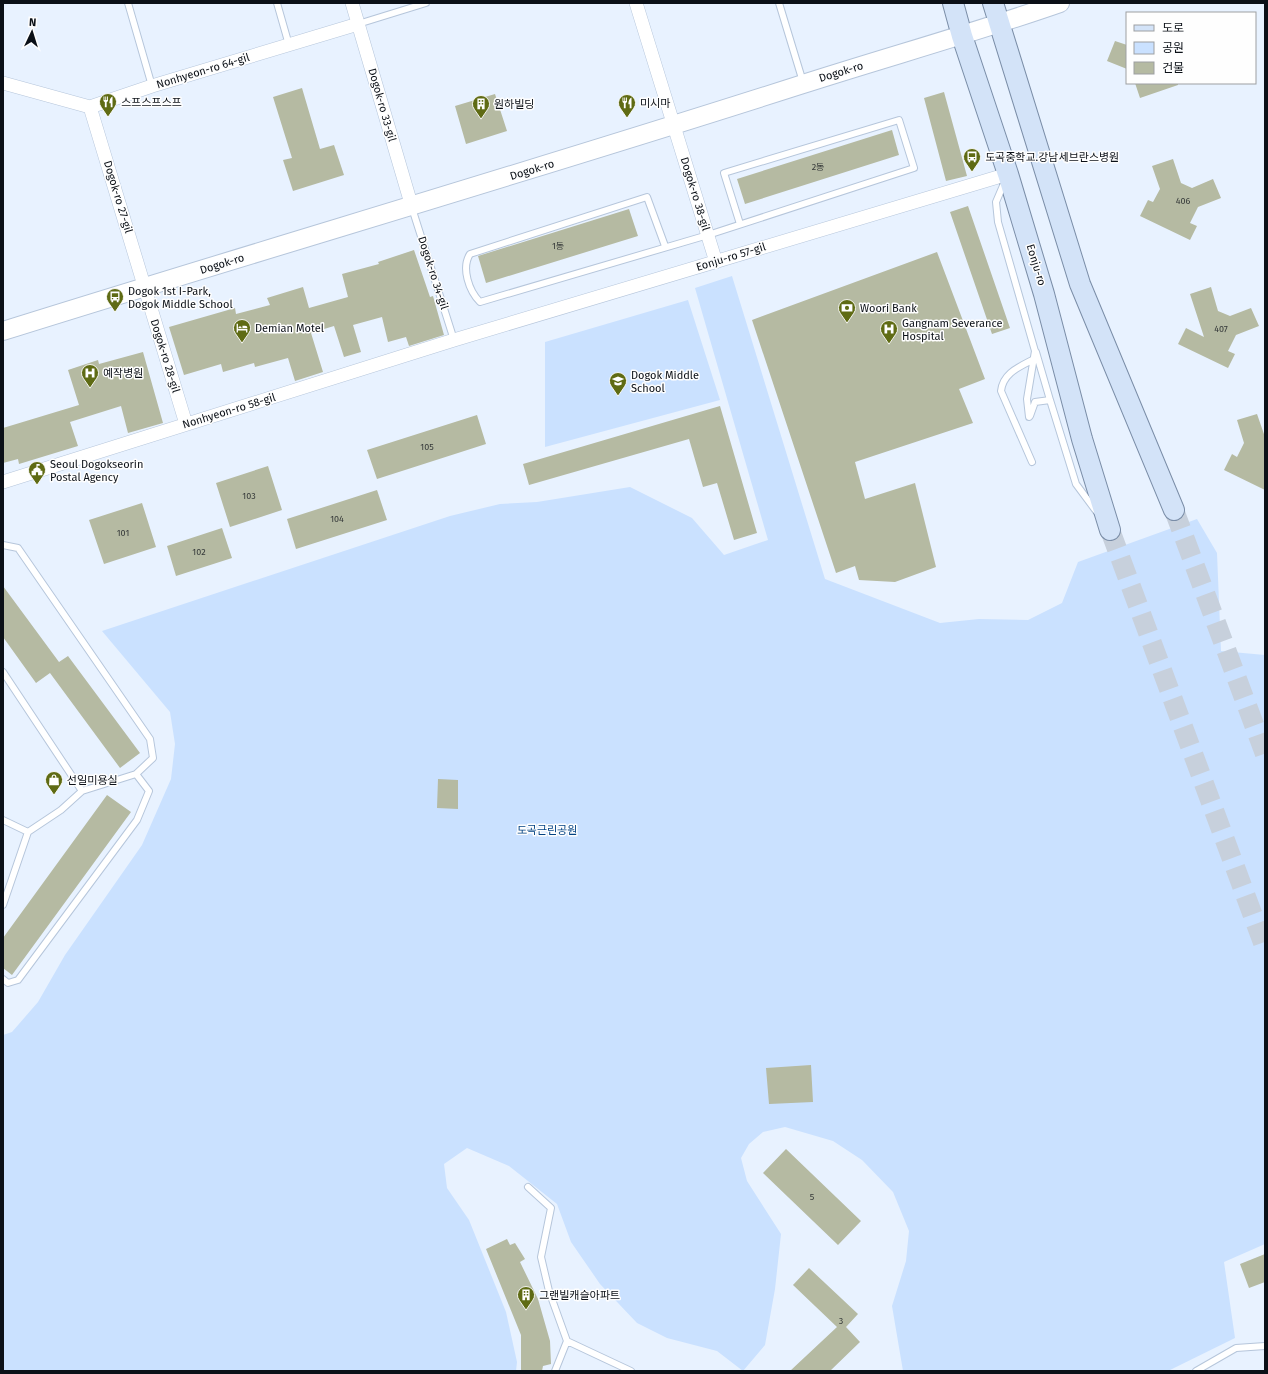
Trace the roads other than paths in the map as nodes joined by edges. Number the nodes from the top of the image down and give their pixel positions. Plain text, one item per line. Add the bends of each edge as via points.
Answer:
1 (128, 3) edge
2 (277, 3) edge
3 (352, 3) edge
4 (426, 3) edge
5 (636, 3) edge
6 (779, 3) edge
7 (953, 3) edge
8 (993, 3) edge
9 (1060, 3) edge
10 (358, 24) junction
11 (999, 24) junction
12 (962, 36) junction
13 (289, 45) junction
14 (3, 84) edge
15 (804, 84) junction
16 (152, 86) junction
17 (90, 107) junction
18 (674, 126) junction
19 (1008, 174) junction
20 (412, 207) junction
21 (740, 224) junction
22 (708, 234) junction
23 (665, 246) junction
24 (716, 262) junction
25 (145, 287) junction
26 (3, 331) edge
27 (454, 340) junction
28 (1035, 351) junction
29 (1034, 359) junction
30 (1050, 400) junction
31 (186, 424) junction
32 (1032, 462) dead end
33 (3, 482) edge
34 (1174, 510) tunnel mouth
35 (1110, 530) joint
36 (3, 545) edge
37 (3, 672) edge
38 (136, 774) junction
39 (82, 790) junction
40 (3, 820) edge
41 (28, 832) junction
42 (3, 905) edge
43 (3, 979) edge
44 (528, 1186) dead end
45 (567, 1341) junction
46 (1265, 1346) edge
47 (555, 1371) edge
48 (631, 1371) edge
49 (1196, 1371) edge

1 - 16 lane
2 - 13 lane
3 - 10 street, Dogok-ro 33-gil
4 - 10 lane
5 - 18 street, Dogok-ro 38-gil
6 - 15 lane
7 - 12 main road, Eonju-ro
8 - 11 main road
9 - 11 main road, Dogok-ro
10 - 13 street, Nonhyeon-ro 64-gil
10 - 20 street, Dogok-ro 33-gil
11 - 12 main road, Dogok-ro
11 - 34 main road via 1080,284
12 - 15 main road, Dogok-ro
12 - 19 main road, Eonju-ro
13 - 16 street, Nonhyeon-ro 64-gil
14 - 17 street
15 - 18 main road, Dogok-ro
16 - 17 street, Nonhyeon-ro 64-gil
17 - 25 street, Dogok-ro 27-gil
18 - 20 main road, Dogok-ro
18 - 22 street, Dogok-ro 38-gil
19 - 24 street, Eonju-ro 57-gil
19 - 28 lane via 996,202 998,222
19 - 35 main road, Eonju-ro
20 - 25 main road, Dogok-ro
20 - 27 lane, Dogok-ro 34-gil
21 - 21 lane via 724,173 899,120 914,168
21 - 22 lane
22 - 23 lane
22 - 24 street, Dogok-ro 38-gil
23 - 23 lane via 480,302 475,298 467,276 466,262 470,254 647,197
24 - 27 street, Eonju-ro 57-gil
25 - 26 main road, Dogok-ro
25 - 31 street, Dogok-ro 28-gil
27 - 31 street, Nonhyeon-ro 58-gil
28 - 29 lane
28 - 30 lane
29 - 30 lane via 1027,399 1029,417 1036,402
29 - 32 lane via 1013,370 1002,382 1001,391
30 - 35 lane via 1076,484
31 - 33 street, Nonhyeon-ro 58-gil
36 - 38 lane via 18,548 150,739 153,758
37 - 39 lane
38 - 39 lane
38 - 43 lane via 149,791 137,820 18,980 8,983
39 - 41 lane via 61,810
40 - 41 lane
41 - 42 lane
44 - 45 lane via 551,1208 541,1257 549,1291
45 - 47 lane
45 - 48 lane
46 - 49 lane via 1236,1348

